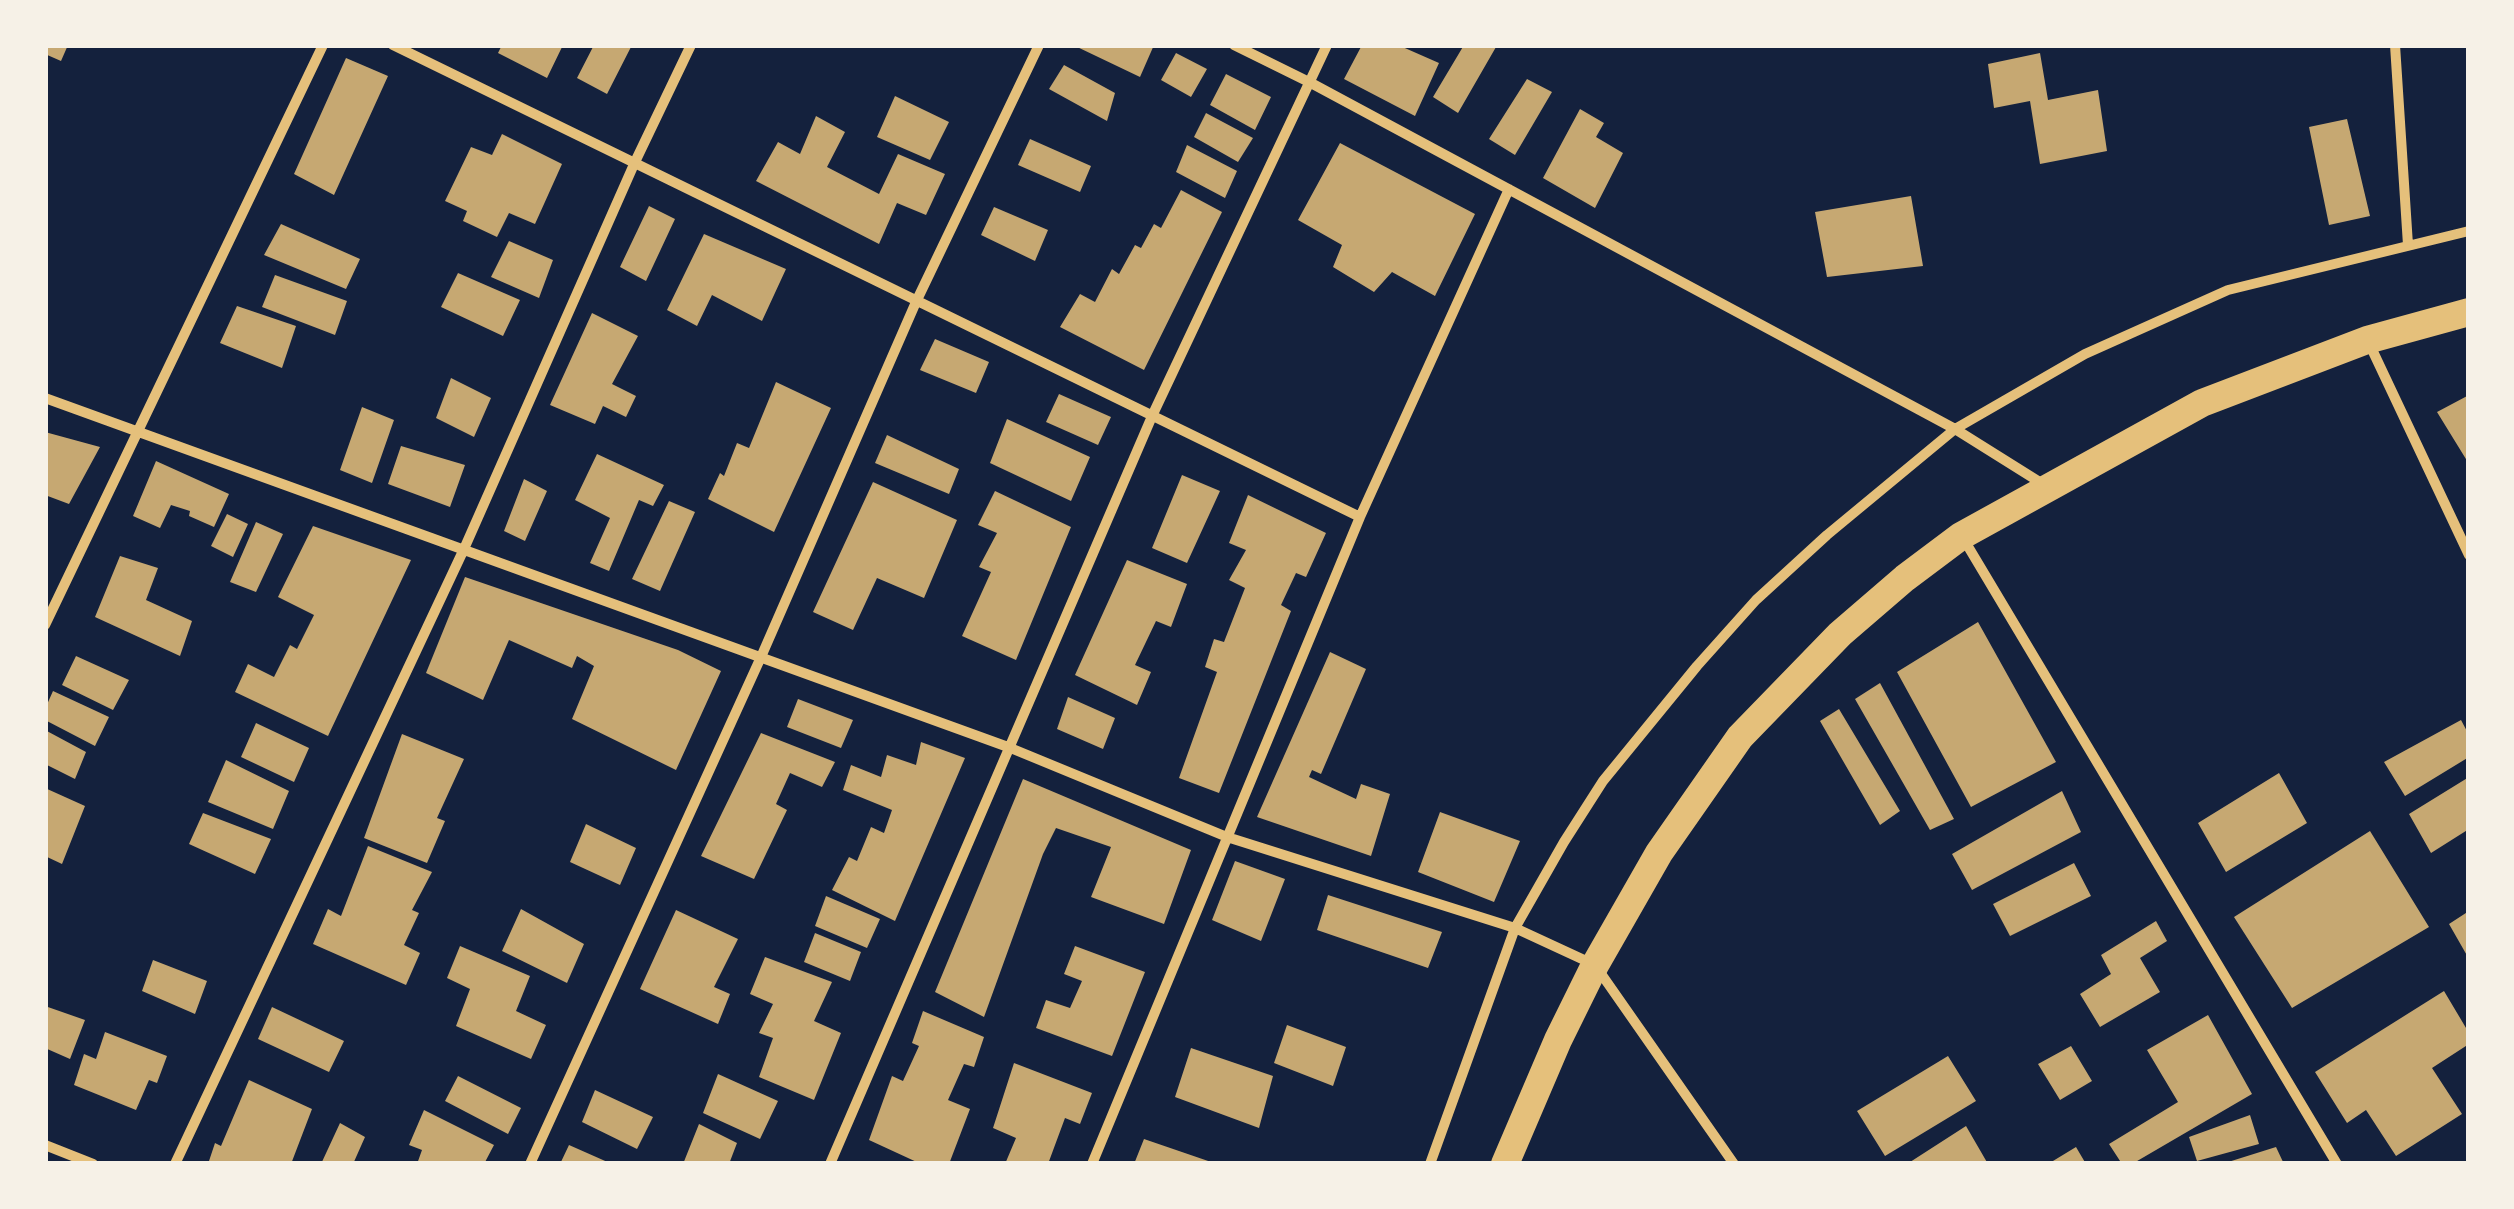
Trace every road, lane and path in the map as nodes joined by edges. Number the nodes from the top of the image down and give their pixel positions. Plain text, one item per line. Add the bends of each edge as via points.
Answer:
1 (323, 45) edge
2 (392, 45) edge
3 (690, 45) edge
4 (1039, 45) edge
5 (1234, 45) edge
6 (1327, 45) edge
7 (2395, 45) edge
8 (1311, 82) junction
9 (634, 162) junction
10 (1509, 189) junction
11 (2469, 231) edge
12 (2408, 246) junction
13 (916, 302) junction
14 (2469, 312) edge
15 (2368, 340) junction
16 (45, 398) edge
17 (1154, 414) junction
18 (1955, 428) junction
19 (138, 432) junction
20 (2046, 486) junction
21 (1360, 517) junction
22 (1961, 536) junction
23 (464, 549) junction
24 (2469, 554) edge
25 (45, 624) edge
26 (761, 657) junction
27 (1008, 747) junction
28 (1227, 837) junction
29 (1515, 928) junction
30 (1594, 965) junction
31 (45, 1145) edge
32 (93, 1164) edge
33 (175, 1164) edge
34 (530, 1164) edge
35 (830, 1164) edge
36 (1092, 1164) edge
37 (1430, 1164) edge
38 (1505, 1164) edge
39 (1734, 1164) edge
40 (2337, 1164) edge

1 - 19 street
2 - 9 street
3 - 9 street
4 - 13 street
5 - 8 street
6 - 8 street
7 - 12 street
8 - 10 street
8 - 17 street
9 - 13 street
9 - 23 street
10 - 18 street
10 - 21 street
11 - 12 street
12 - 18 street via 2228,290 2085,354
13 - 17 street
13 - 26 street
14 - 15 highway
15 - 20 highway via 2232,389
15 - 24 street
16 - 19 street
17 - 21 street
17 - 27 street
18 - 20 street
18 - 29 street via 1756,600 1697,666 1603,781
19 - 23 street
19 - 25 street
20 - 22 highway
21 - 28 street
22 - 30 highway via 1840,634 1740,737 1659,853
22 - 40 street
23 - 26 street
23 - 33 street
26 - 27 street
26 - 34 street
27 - 28 street
27 - 35 street
28 - 29 street
28 - 36 street
29 - 30 street
29 - 37 street
30 - 38 highway
30 - 39 street
31 - 32 street

